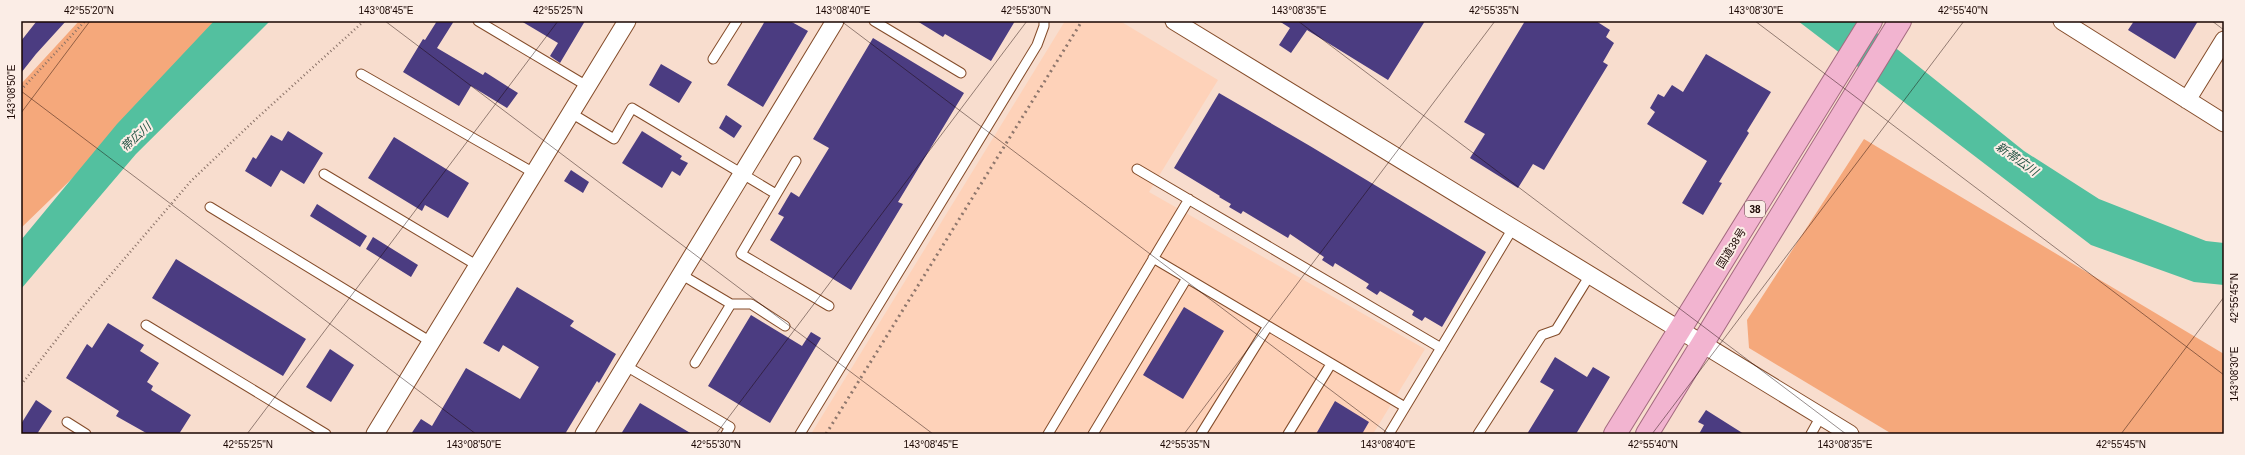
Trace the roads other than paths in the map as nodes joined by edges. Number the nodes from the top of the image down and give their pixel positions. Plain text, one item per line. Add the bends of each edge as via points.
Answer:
1 (478, 21) edge
2 (627, 21) edge
3 (737, 21) edge
4 (835, 21) edge
5 (874, 21) edge
6 (1044, 21) edge
7 (1174, 21) edge
8 (1871, 21) edge
9 (1900, 21) edge
10 (2062, 21) edge
11 (2224, 40) edge
12 (713, 59) dead end
13 (961, 73) dead end
14 (361, 74) dead end
15 (587, 86) junction
16 (2187, 100) junction
17 (571, 113) junction
18 (2224, 123) edge
19 (796, 161) dead end
20 (1137, 168) dead end
21 (534, 173) junction
22 (324, 174) dead end
23 (743, 174) junction
24 (776, 194) junction
25 (1189, 199) junction
26 (210, 207) dead end
27 (1513, 228) junction
28 (1154, 258) junction
29 (478, 266) junction
30 (682, 275) junction
31 (1590, 275) junction
32 (1187, 278) junction
33 (731, 304) junction
34 (829, 306) dead end
35 (146, 325) dead end
36 (785, 326) dead end
37 (1268, 326) junction
38 (1681, 331) junction
39 (431, 342) junction
40 (1702, 344) junction
41 (1441, 348) junction
42 (694, 363) dead end
43 (1331, 364) junction
44 (626, 366) junction
45 (1405, 407) junction
46 (1821, 416) junction
47 (67, 422) dead end
48 (86, 434) edge
49 (326, 434) edge
50 (375, 434) edge
51 (584, 434) edge
52 (726, 434) edge
53 (800, 434) edge
54 (1048, 434) edge
55 (1093, 434) edge
56 (1201, 434) edge
57 (1288, 434) edge
58 (1389, 434) edge
59 (1478, 434) edge
60 (1615, 434) edge
61 (1647, 434) edge
62 (1810, 434) edge
63 (1850, 434) edge

1 - 15 lane
2 - 15 street
3 - 12 lane
4 - 23 street
5 - 13 lane
6 - 53 lane via 1037,45
7 - 27 street
8 - 38 highway, 国道38号 / 38
9 - 40 highway, 38
10 - 16 street
11 - 16 street
14 - 21 lane
15 - 17 street
16 - 18 street
17 - 21 street
17 - 23 lane via 614,139 632,108
19 - 24 lane
20 - 25 lane
21 - 29 street
22 - 29 lane
23 - 24 lane
23 - 30 street
24 - 34 lane via 741,254
25 - 28 lane
25 - 41 lane
26 - 39 lane
27 - 31 street
27 - 41 lane
28 - 32 lane
28 - 54 lane
29 - 39 street
30 - 33 lane
30 - 44 street
31 - 38 street
31 - 59 lane via 1556,330 1542,335
32 - 37 lane
32 - 55 lane
33 - 36 lane via 750,304
33 - 42 lane
35 - 49 lane
37 - 43 lane
37 - 56 lane
38 - 40 street
38 - 60 highway, 国道38号 / 38
39 - 50 street
40 - 46 street
40 - 61 highway, 38
41 - 45 lane
43 - 45 lane
43 - 57 lane
44 - 51 street
44 - 52 lane via 730,427
45 - 58 lane
46 - 62 lane
46 - 63 street
47 - 48 lane

